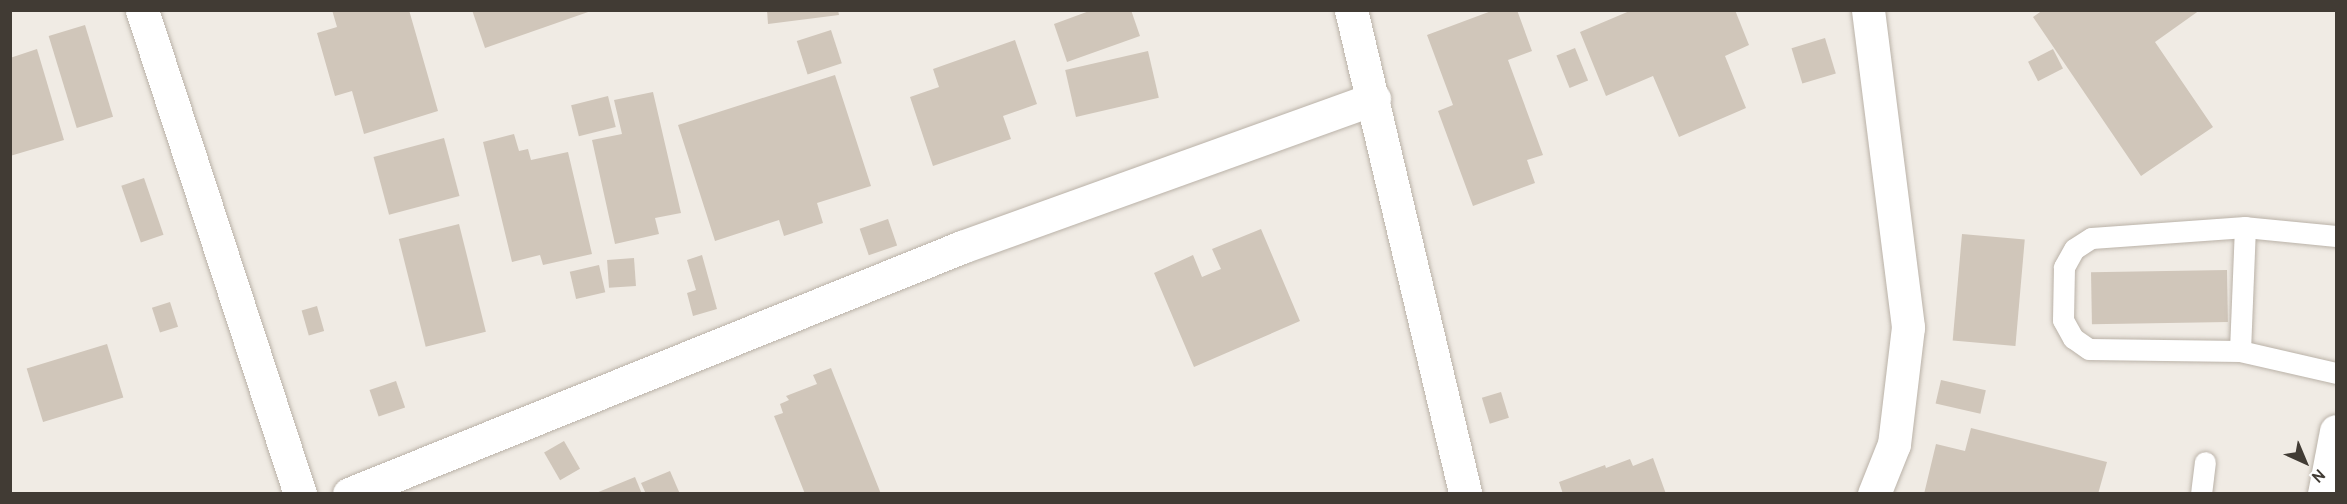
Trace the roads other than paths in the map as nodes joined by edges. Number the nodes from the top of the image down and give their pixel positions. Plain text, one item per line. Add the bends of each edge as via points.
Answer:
1 (142, 10) edge
2 (1351, 10) edge
3 (1868, 10) edge
4 (1374, 99) junction
5 (2245, 226) junction
6 (2337, 236) edge
7 (2240, 351) junction
8 (2337, 373) edge
9 (2337, 430) edge
10 (2205, 462) dead end
11 (300, 494) edge
12 (349, 494) edge
13 (1465, 494) edge
14 (1874, 494) edge
15 (2201, 494) edge
16 (2324, 494) edge

1 - 11 street
2 - 4 street
3 - 14 street via 1908,327 1894,444
4 - 12 street via 962,247
4 - 13 street
5 - 6 lane
5 - 7 lane
5 - 7 lane via 2091,238 2074,249 2064,267 2063,320 2073,338 2089,349
7 - 8 lane
9 - 16 street
10 - 15 lane

